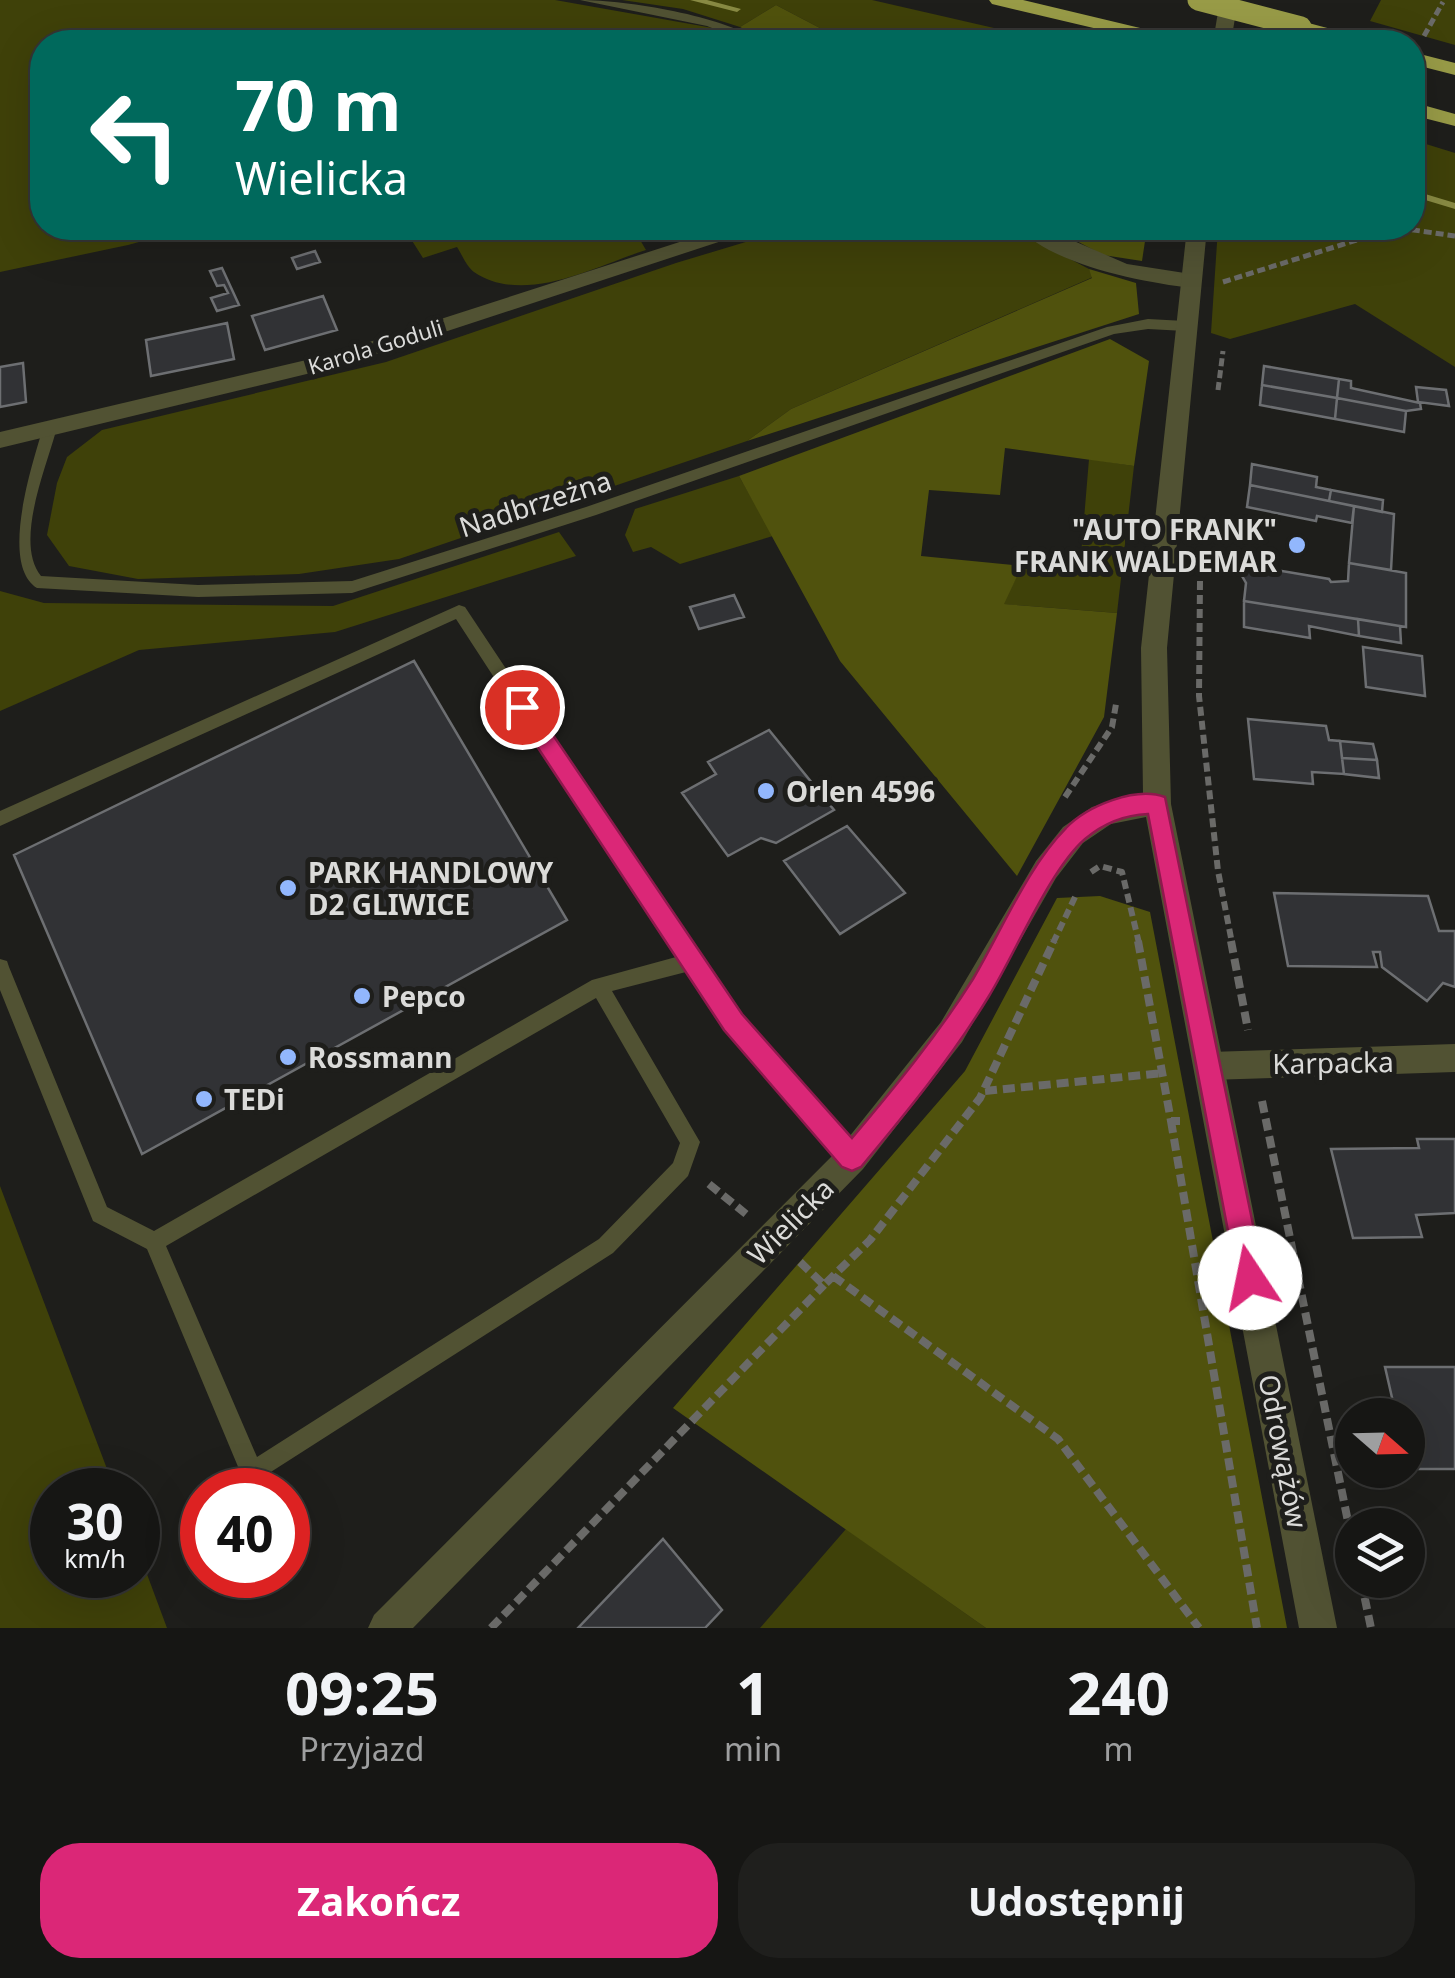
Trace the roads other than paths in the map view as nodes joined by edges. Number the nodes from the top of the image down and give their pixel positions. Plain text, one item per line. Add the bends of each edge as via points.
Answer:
1 (586, 0) edge
2 (999, 0) edge
3 (1198, 0) edge
4 (1229, 0) edge
5 (728, 30) edge
6 (1125, 30) edge
7 (1224, 30) edge
8 (1315, 30) edge
9 (1425, 62) edge
10 (1455, 70) edge
11 (1425, 112) edge
12 (1455, 120) edge
13 (705, 240) edge
14 (1052, 240) edge
15 (1196, 240) edge
16 (1190, 287) junction
17 (1186, 326) junction
18 (49, 431) junction
19 (0, 440) edge
20 (1157, 804) junction
21 (0, 818) edge
22 (690, 962) junction
23 (0, 967) edge
24 (599, 986) junction
25 (1455, 1058) edge
26 (1210, 1066) junction
27 (852, 1158) junction
28 (154, 1242) junction
29 (387, 1628) edge
30 (1318, 1628) edge

1 - 5 lane
2 - 6 highway
3 - 8 highway, bridge
4 - 7 street
9 - 10 highway
11 - 12 highway
13 - 18 street, Karola Goduli via 336,360
14 - 16 street via 1094,263
15 - 16 street, Odrowążów
16 - 17 street, Odrowążów
17 - 18 lane, Nadbrzeżna via 1112,330 352,588 36,582 21,559 22,541
17 - 20 street, Odrowążów via 1154,648
18 - 19 street, Karola Goduli
20 - 26 street, Odrowążów
20 - 27 street, Wielicka via 1100,816 1074,834 980,989
21 - 22 lane via 459,611
22 - 24 lane
22 - 27 lane via 733,1022
23 - 28 lane via 100,1214
24 - 28 lane
24 - 28 lane via 690,1142 681,1168 606,1246 252,1472
25 - 26 street, Karpacka
26 - 30 street, Odrowążów
27 - 29 street, Wielicka

